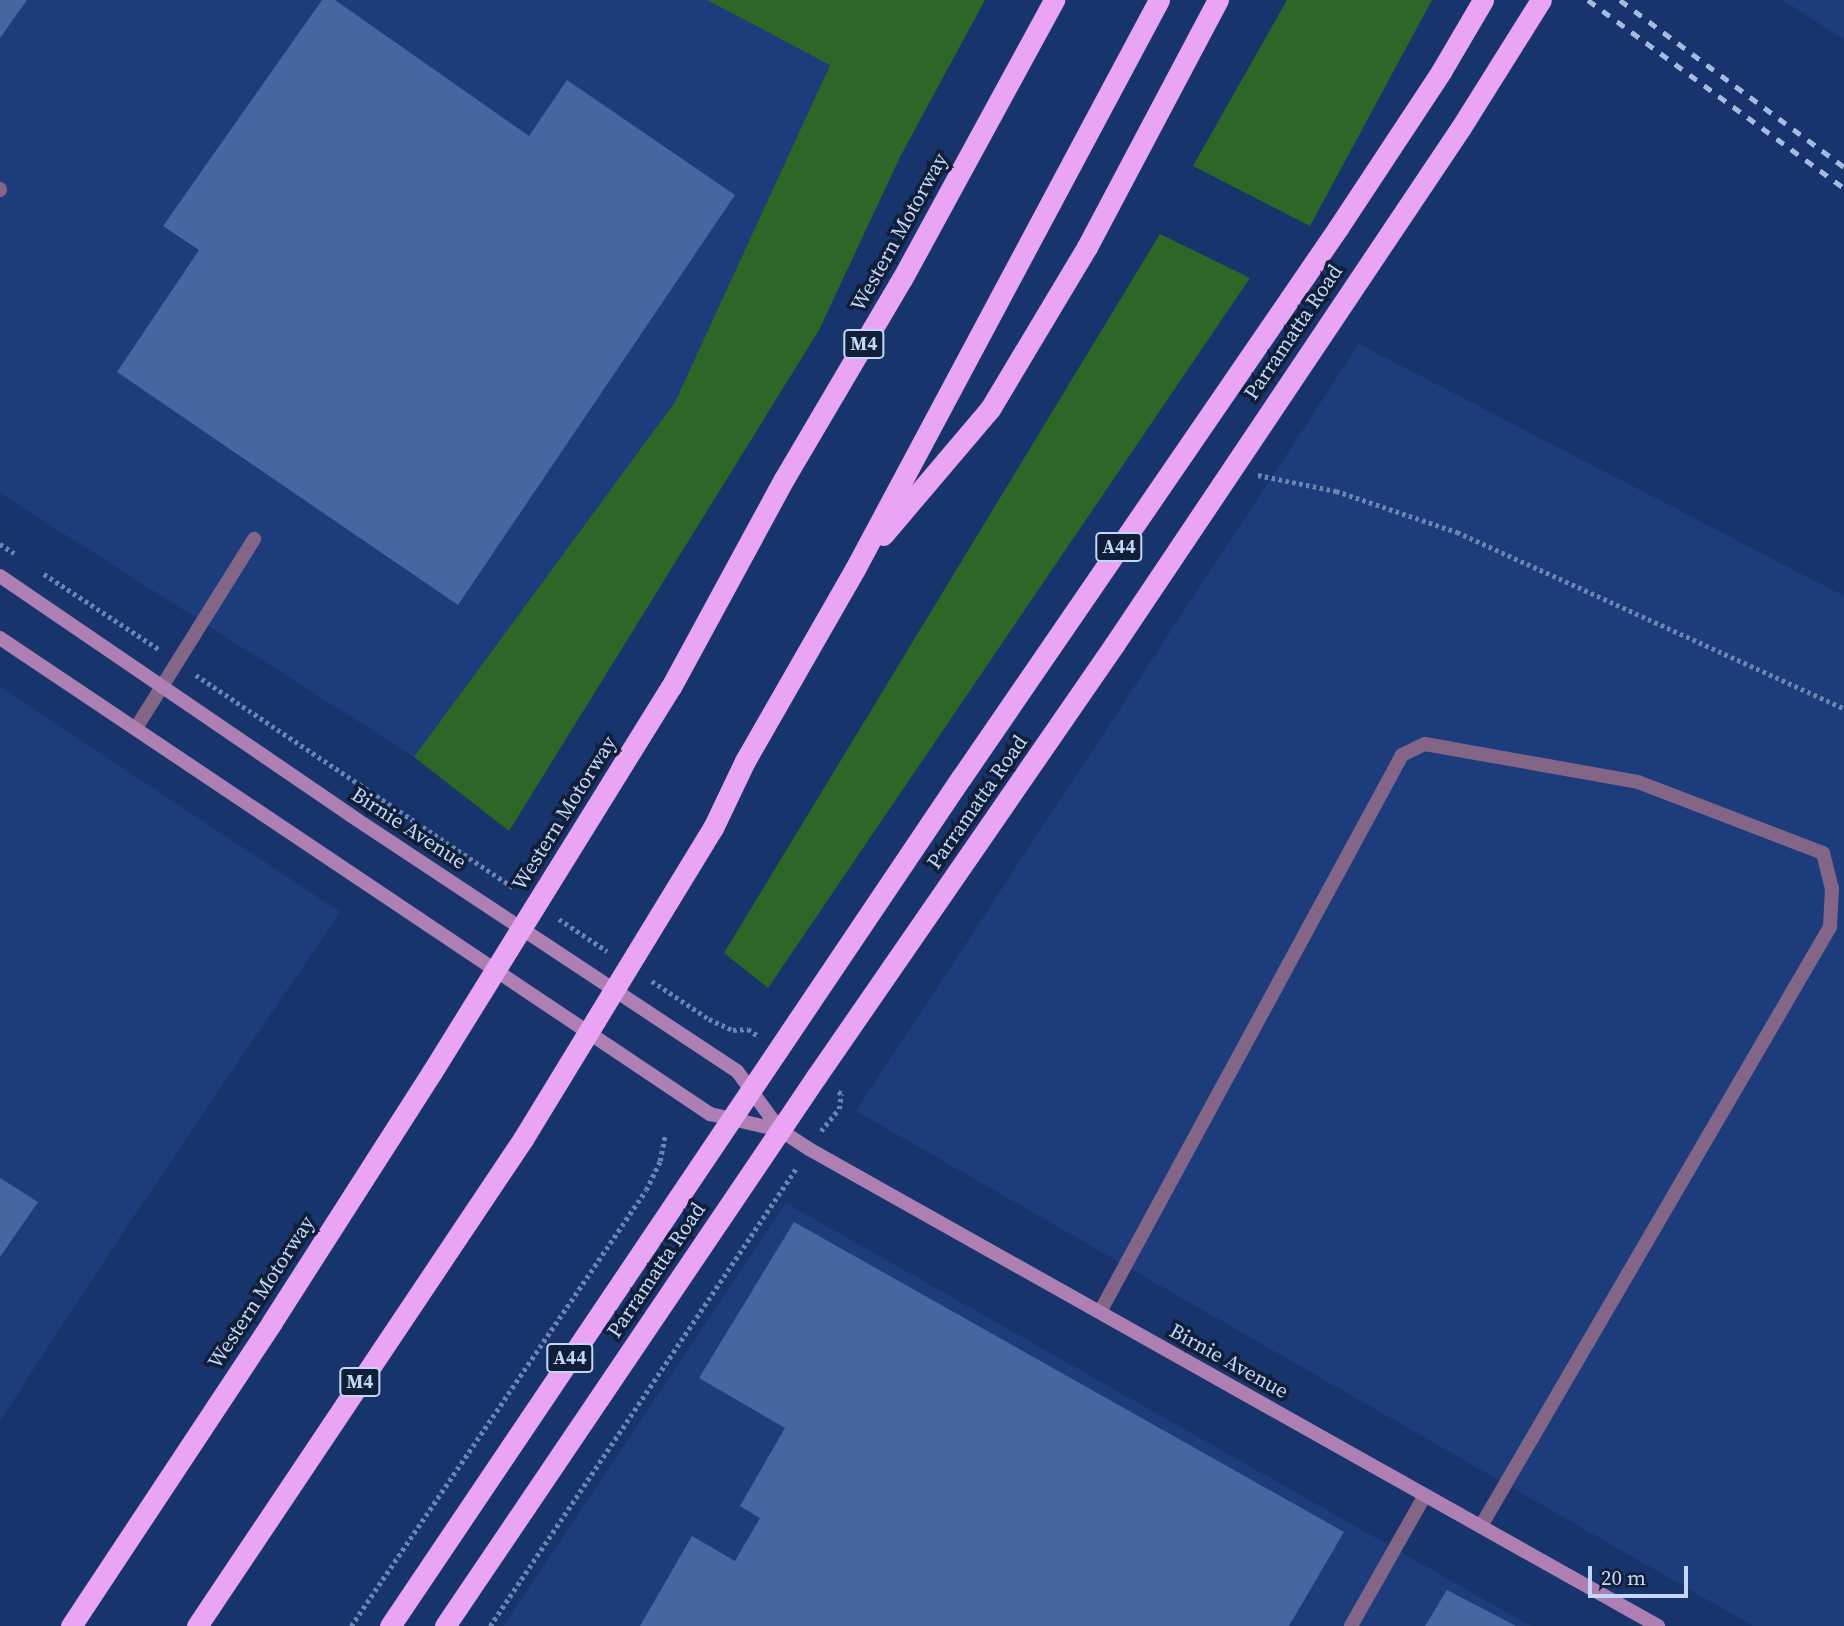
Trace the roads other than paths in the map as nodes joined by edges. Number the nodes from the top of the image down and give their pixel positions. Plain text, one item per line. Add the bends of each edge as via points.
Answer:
1 (1054, 0) edge
2 (1159, 0) edge
3 (1218, 0) edge
4 (1483, 0) edge
5 (1541, 0) edge
6 (254, 539) dead end
7 (855, 569) junction
8 (0, 576) edge
9 (0, 638) edge
10 (161, 688) junction
11 (136, 729) junction
12 (750, 1090) junction
13 (731, 1119) junction
14 (780, 1130) junction
15 (1100, 1312) junction
16 (1425, 1495) junction
17 (1481, 1526) junction
18 (200, 1622) edge
19 (71, 1626) edge
20 (390, 1626) edge
21 (445, 1626) edge
22 (1351, 1626) edge
23 (1658, 1626) edge

1 - 19 highway, Western Motorway / M4, bridge via 671,687 432,1072
2 - 7 highway, M4
3 - 7 highway, M4 via 1087,247 990,408
4 - 12 highway, Parramatta Road / A44 via 1338,228
5 - 14 highway, Parramatta Road / A44 via 1114,645
6 - 10 lane
7 - 18 highway, M4, bridge via 745,761 713,828 523,1139
8 - 10 street, Birnie Avenue
9 - 11 street, Birnie Avenue
10 - 11 lane
10 - 12 street, Birnie Avenue via 737,1070
11 - 13 street, Birnie Avenue via 710,1114
12 - 13 highway, Parramatta Road / A44
12 - 14 street, Birnie Avenue
13 - 14 street, Birnie Avenue
13 - 20 highway, Parramatta Road / A44
14 - 15 street, Birnie Avenue
14 - 21 highway, Parramatta Road / A44
15 - 16 street, Birnie Avenue
15 - 17 lane via 1402,755 1425,744 1638,782 1823,853 1832,888 1830,927
16 - 17 street, Birnie Avenue
16 - 22 lane
17 - 23 street, Birnie Avenue

